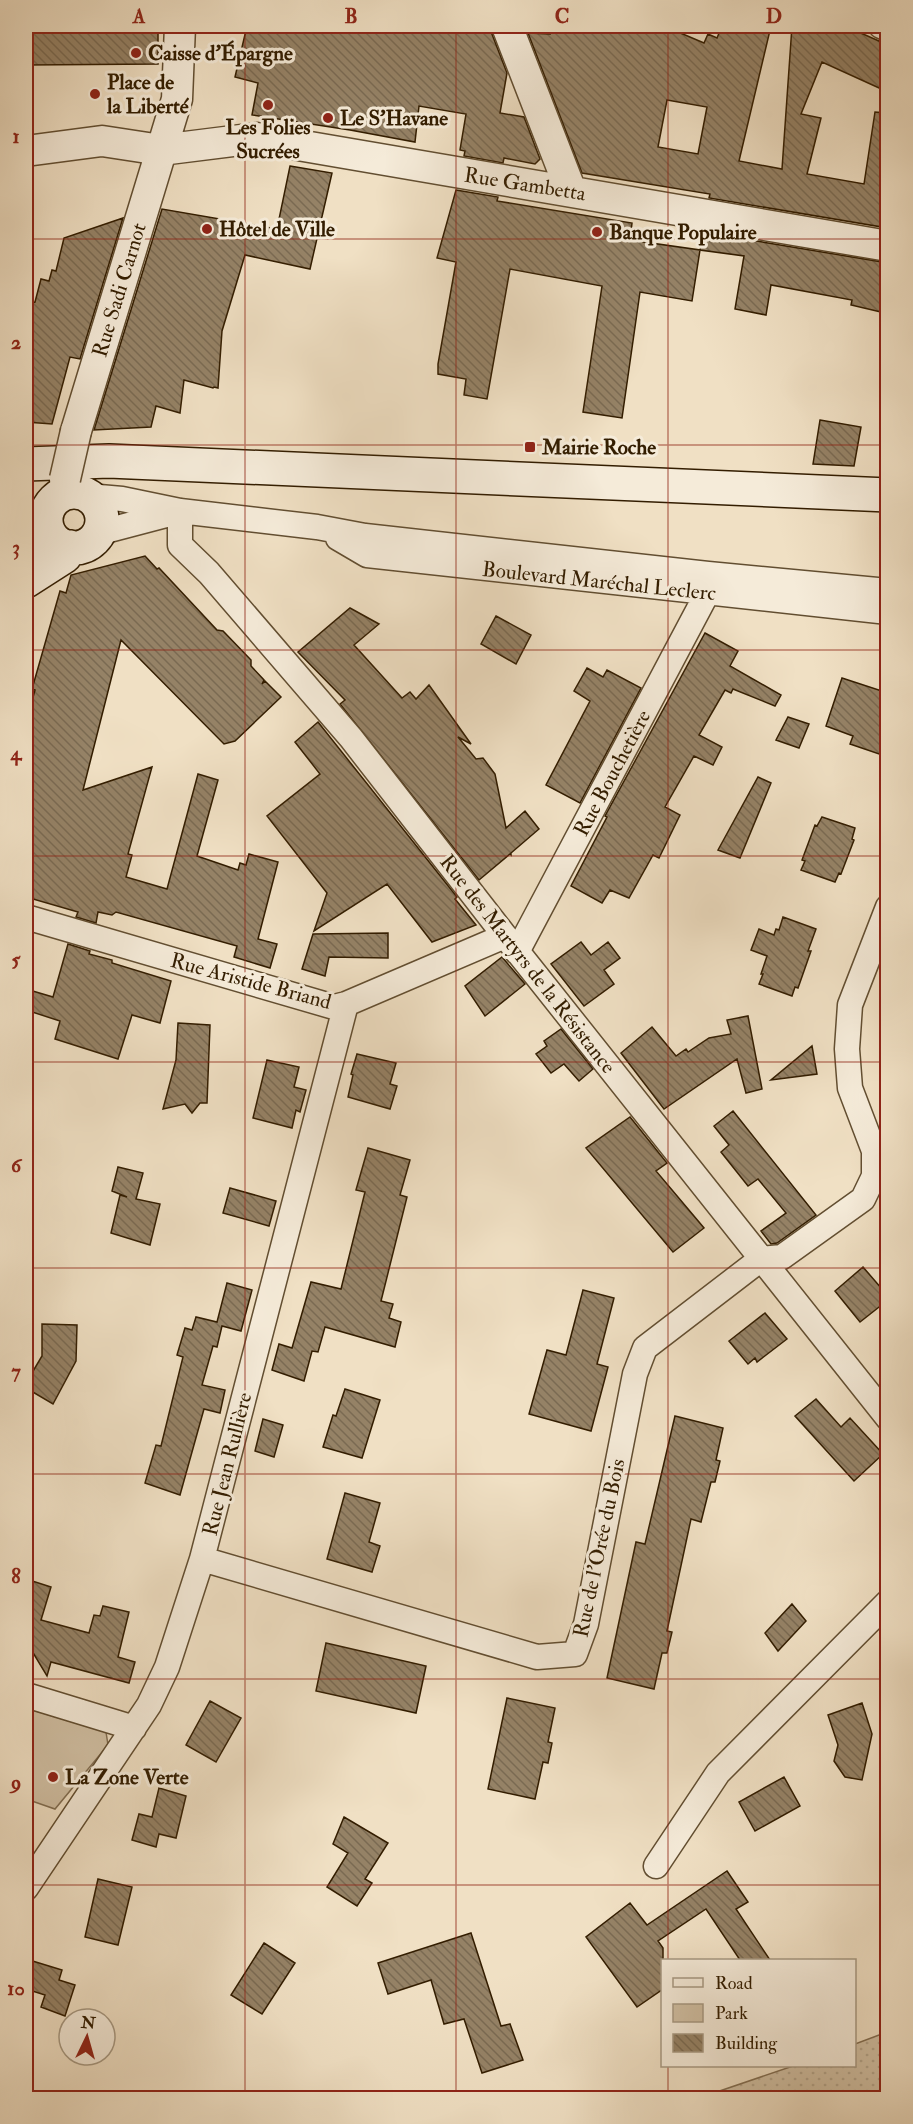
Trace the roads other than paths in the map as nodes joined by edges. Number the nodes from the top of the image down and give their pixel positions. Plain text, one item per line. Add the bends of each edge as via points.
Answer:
1 (180, 26) edge
2 (507, 26) edge
3 (881, 26) edge
4 (888, 28) edge
5 (161, 150) junction
6 (26, 151) edge
7 (571, 190) junction
8 (888, 246) edge
9 (26, 464) edge
10 (74, 489) junction
11 (888, 495) edge
12 (180, 512) junction
13 (61, 544) edge
14 (26, 580) edge
15 (707, 584) junction
16 (888, 591) edge
17 (888, 612) edge
18 (888, 907) edge
19 (26, 917) edge
20 (511, 944) junction
21 (346, 1004) junction
22 (761, 1259) junction
23 (888, 1418) edge
24 (202, 1559) junction
25 (888, 1602) edge
26 (26, 1695) edge
27 (134, 1728) junction
28 (656, 1866) dead end
29 (26, 1888) edge

1 - 5 street, Rue Sadi Carnot via 177,99
2 - 7 street
3 - 4 street
5 - 6 street, Rue Gambetta via 102,141
5 - 7 street, Rue Gambetta via 258,138
5 - 10 street, Rue Sadi Carnot, bridge via 76,431
7 - 8 street, Rue Gambetta
9 - 11 main road via 109,461
10 - 12 street, Boulevard Maréchal Leclerc
10 - 13 main road via 49,506 46,522
10 - 13 main road via 95,502 101,522
12 - 13 street, Boulevard Maréchal Leclerc
12 - 15 street, Boulevard Maréchal Leclerc via 317,527 367,555
12 - 20 street, Rue des Martyrs de la Résistance via 180,545 209,573 351,738
13 - 14 main road
15 - 16 street, Boulevard Maréchal Leclerc
15 - 17 street, Boulevard Maréchal Leclerc
15 - 20 street, Rue Bouchetière
18 - 22 street via 850,1005 847,1049 850,1088 874,1151 874,1176 863,1199 782,1257
19 - 21 street, Rue Aristide Briand via 334,1007
20 - 21 street, Rue Aristide Briand
20 - 22 street, Rue des Martyrs de la Résistance
21 - 24 street, Rue Jean Rullière
22 - 23 street, Rue des Martyrs de la Résistance
22 - 24 street, Rue de l'Orée du Bois via 645,1347 635,1374 586,1624 575,1654 537,1657
24 - 27 street, Rue Jean Rullière via 167,1667
25 - 28 street via 718,1773
26 - 27 street
27 - 29 street, Rue Jean Rullière

